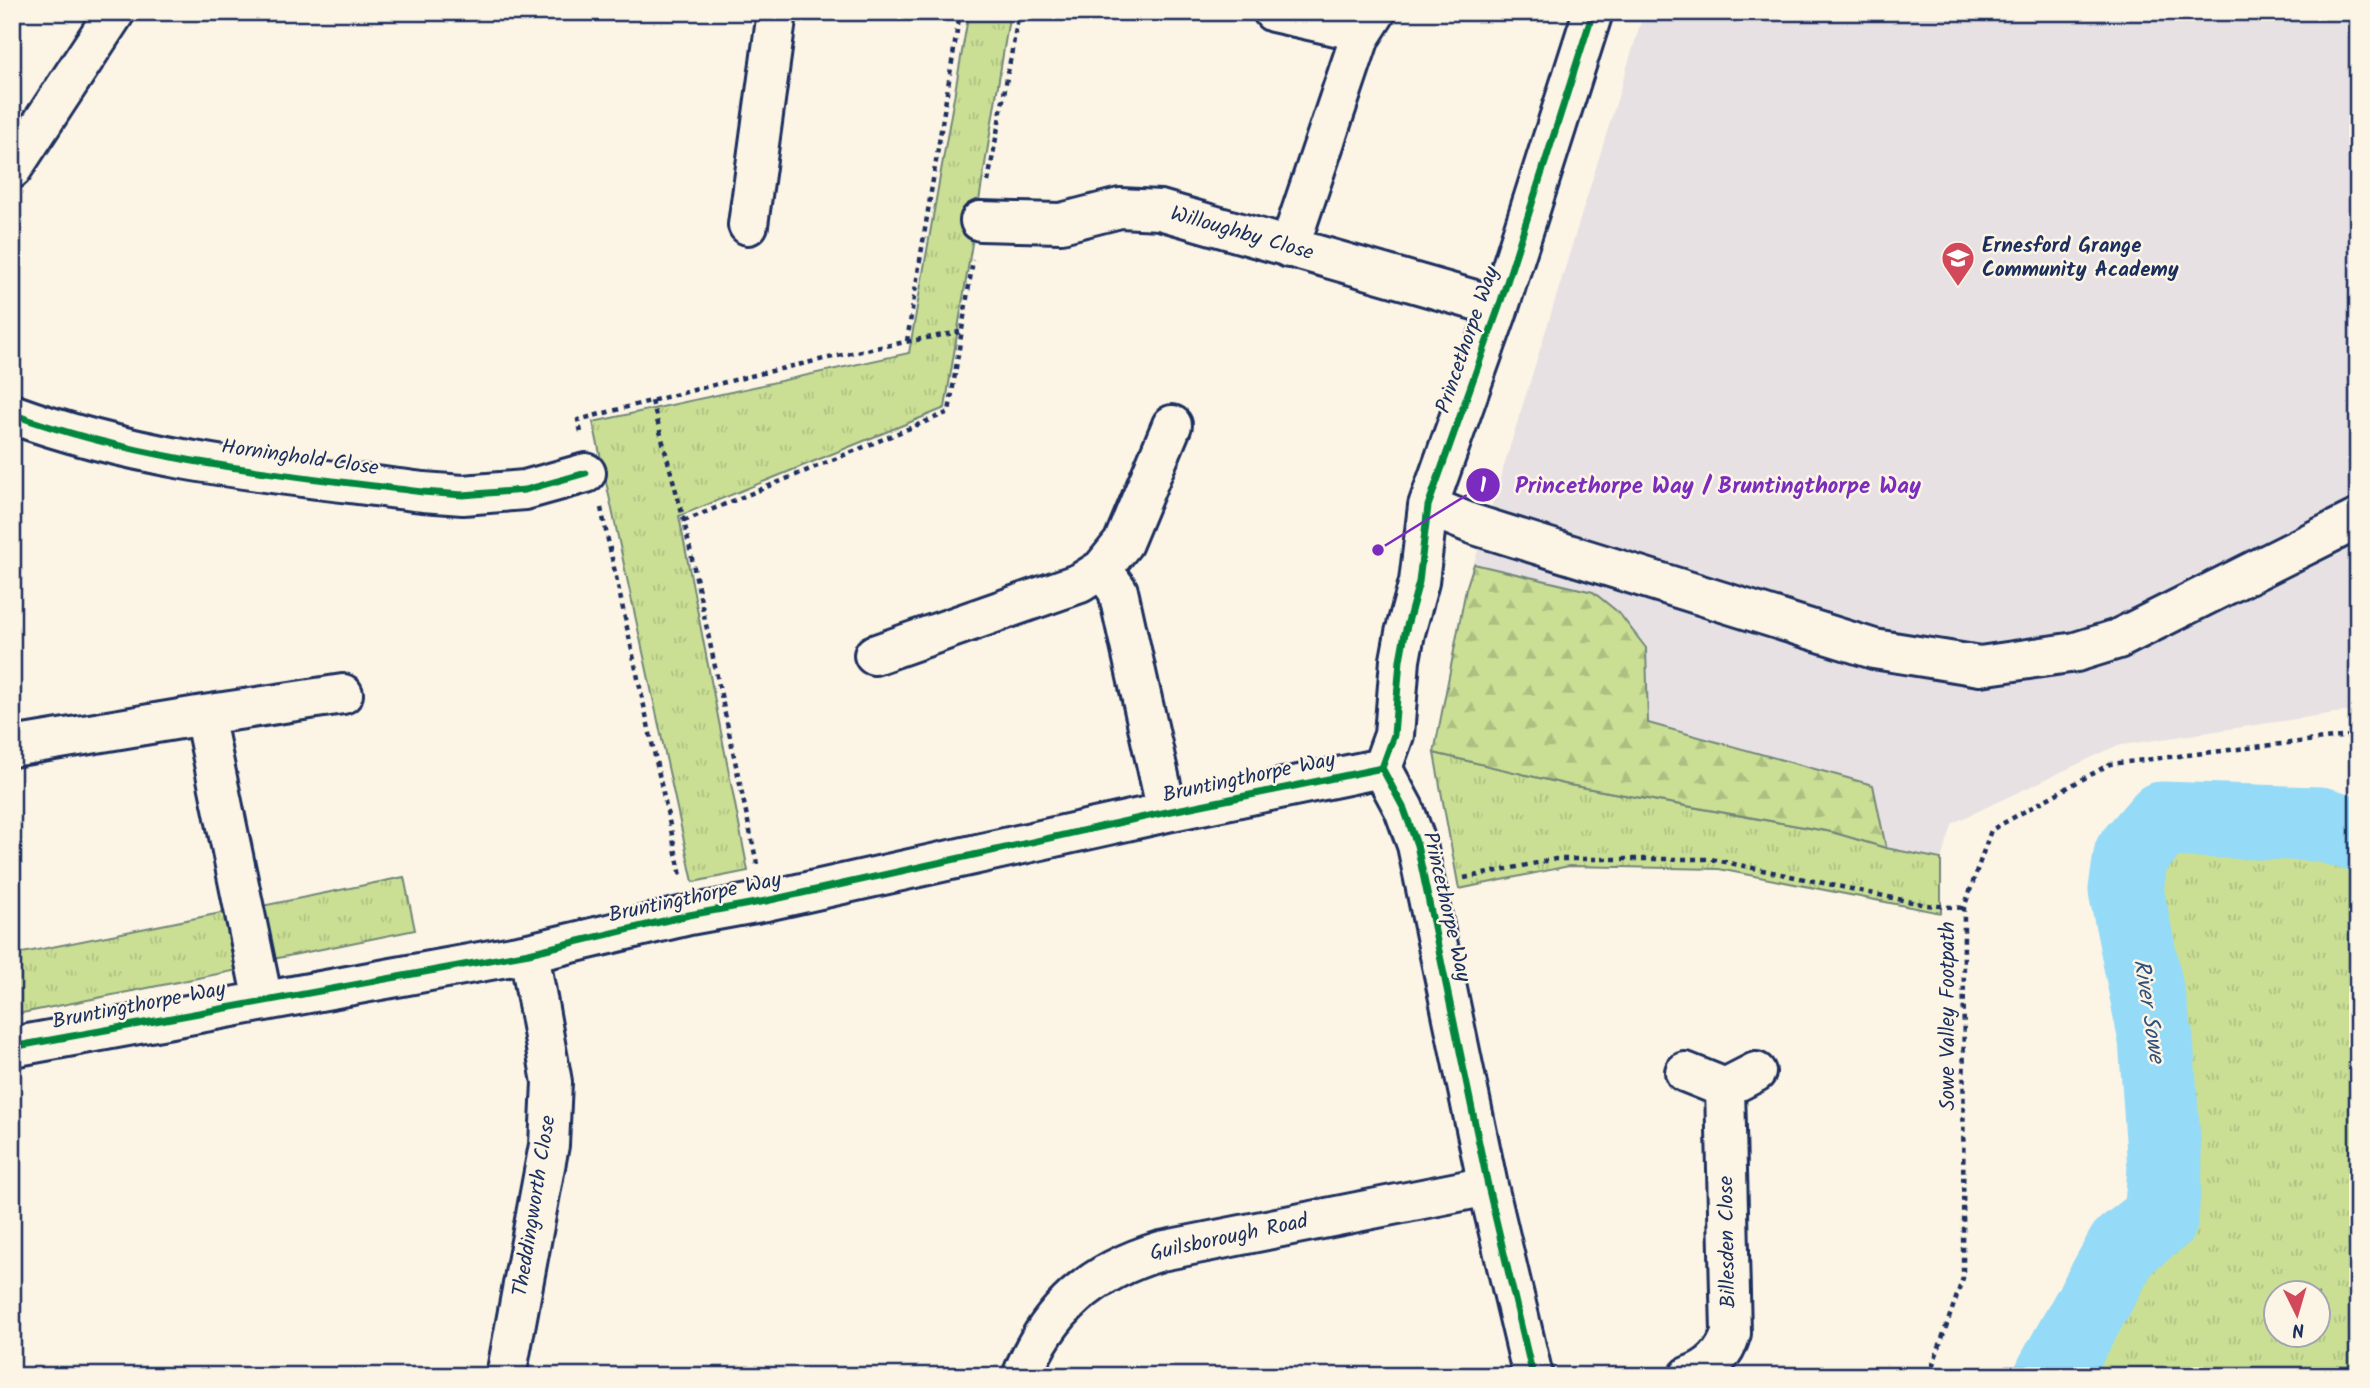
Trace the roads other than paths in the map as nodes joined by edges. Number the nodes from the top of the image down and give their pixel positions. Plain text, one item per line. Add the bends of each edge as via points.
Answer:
1 (116, 12) edge
2 (777, 12) edge
3 (1273, 12) edge
4 (1593, 12) edge
5 (1368, 25) edge
6 (12, 169) edge
7 (981, 220) road end
8 (748, 225) dead end
9 (1289, 248) junction
10 (1499, 307) junction
11 (12, 414) edge
12 (1172, 425) dead end
13 (590, 471) road end
14 (1428, 506) junction
15 (2358, 519) edge
16 (1102, 569) junction
17 (874, 655) dead end
18 (343, 694) dead end
19 (204, 715) junction
20 (12, 747) edge
21 (1382, 768) junction
22 (1167, 812) junction
23 (529, 953) junction
24 (263, 1001) junction
25 (12, 1047) edge
26 (1685, 1072) dead end
27 (1488, 1186) junction
28 (506, 1376) edge
29 (1022, 1376) edge
30 (1533, 1376) edge
31 (1689, 1376) edge

1 - 6 street
2 - 8 street
3 - 5 street via 1345,28
4 - 10 street, Princethorpe Way
5 - 9 street
7 - 9 street, Willoughby Close via 1061,223 1120,208 1139,208
9 - 10 street, Willoughby Close
10 - 14 street, Princethorpe Way
11 - 13 street, Horninghold Close via 149,454 423,492 463,495 526,490
12 - 16 street via 1123,543
14 - 15 street via 1472,524 1874,649 1980,666 2076,652 2118,639
14 - 21 street, Princethorpe Way via 1419,582 1400,660 1394,734
16 - 17 street via 1080,583
16 - 22 street via 1118,591
18 - 19 street
19 - 20 street
19 - 24 street
21 - 22 street, Bruntingthorpe Way
21 - 27 street, Princethorpe Way via 1417,845
22 - 23 street, Bruntingthorpe Way
23 - 24 street, Bruntingthorpe Way
23 - 28 street, Theddingworth Close via 552,1082 549,1132
24 - 25 street, Bruntingthorpe Way
26 - 31 street, Billesden Close via 1740,1080 1728,1312 1731,1333 1715,1360
27 - 29 street, Guilsborough Road via 1138,1258 1108,1272 1068,1303 1042,1333
27 - 30 street, Princethorpe Way

